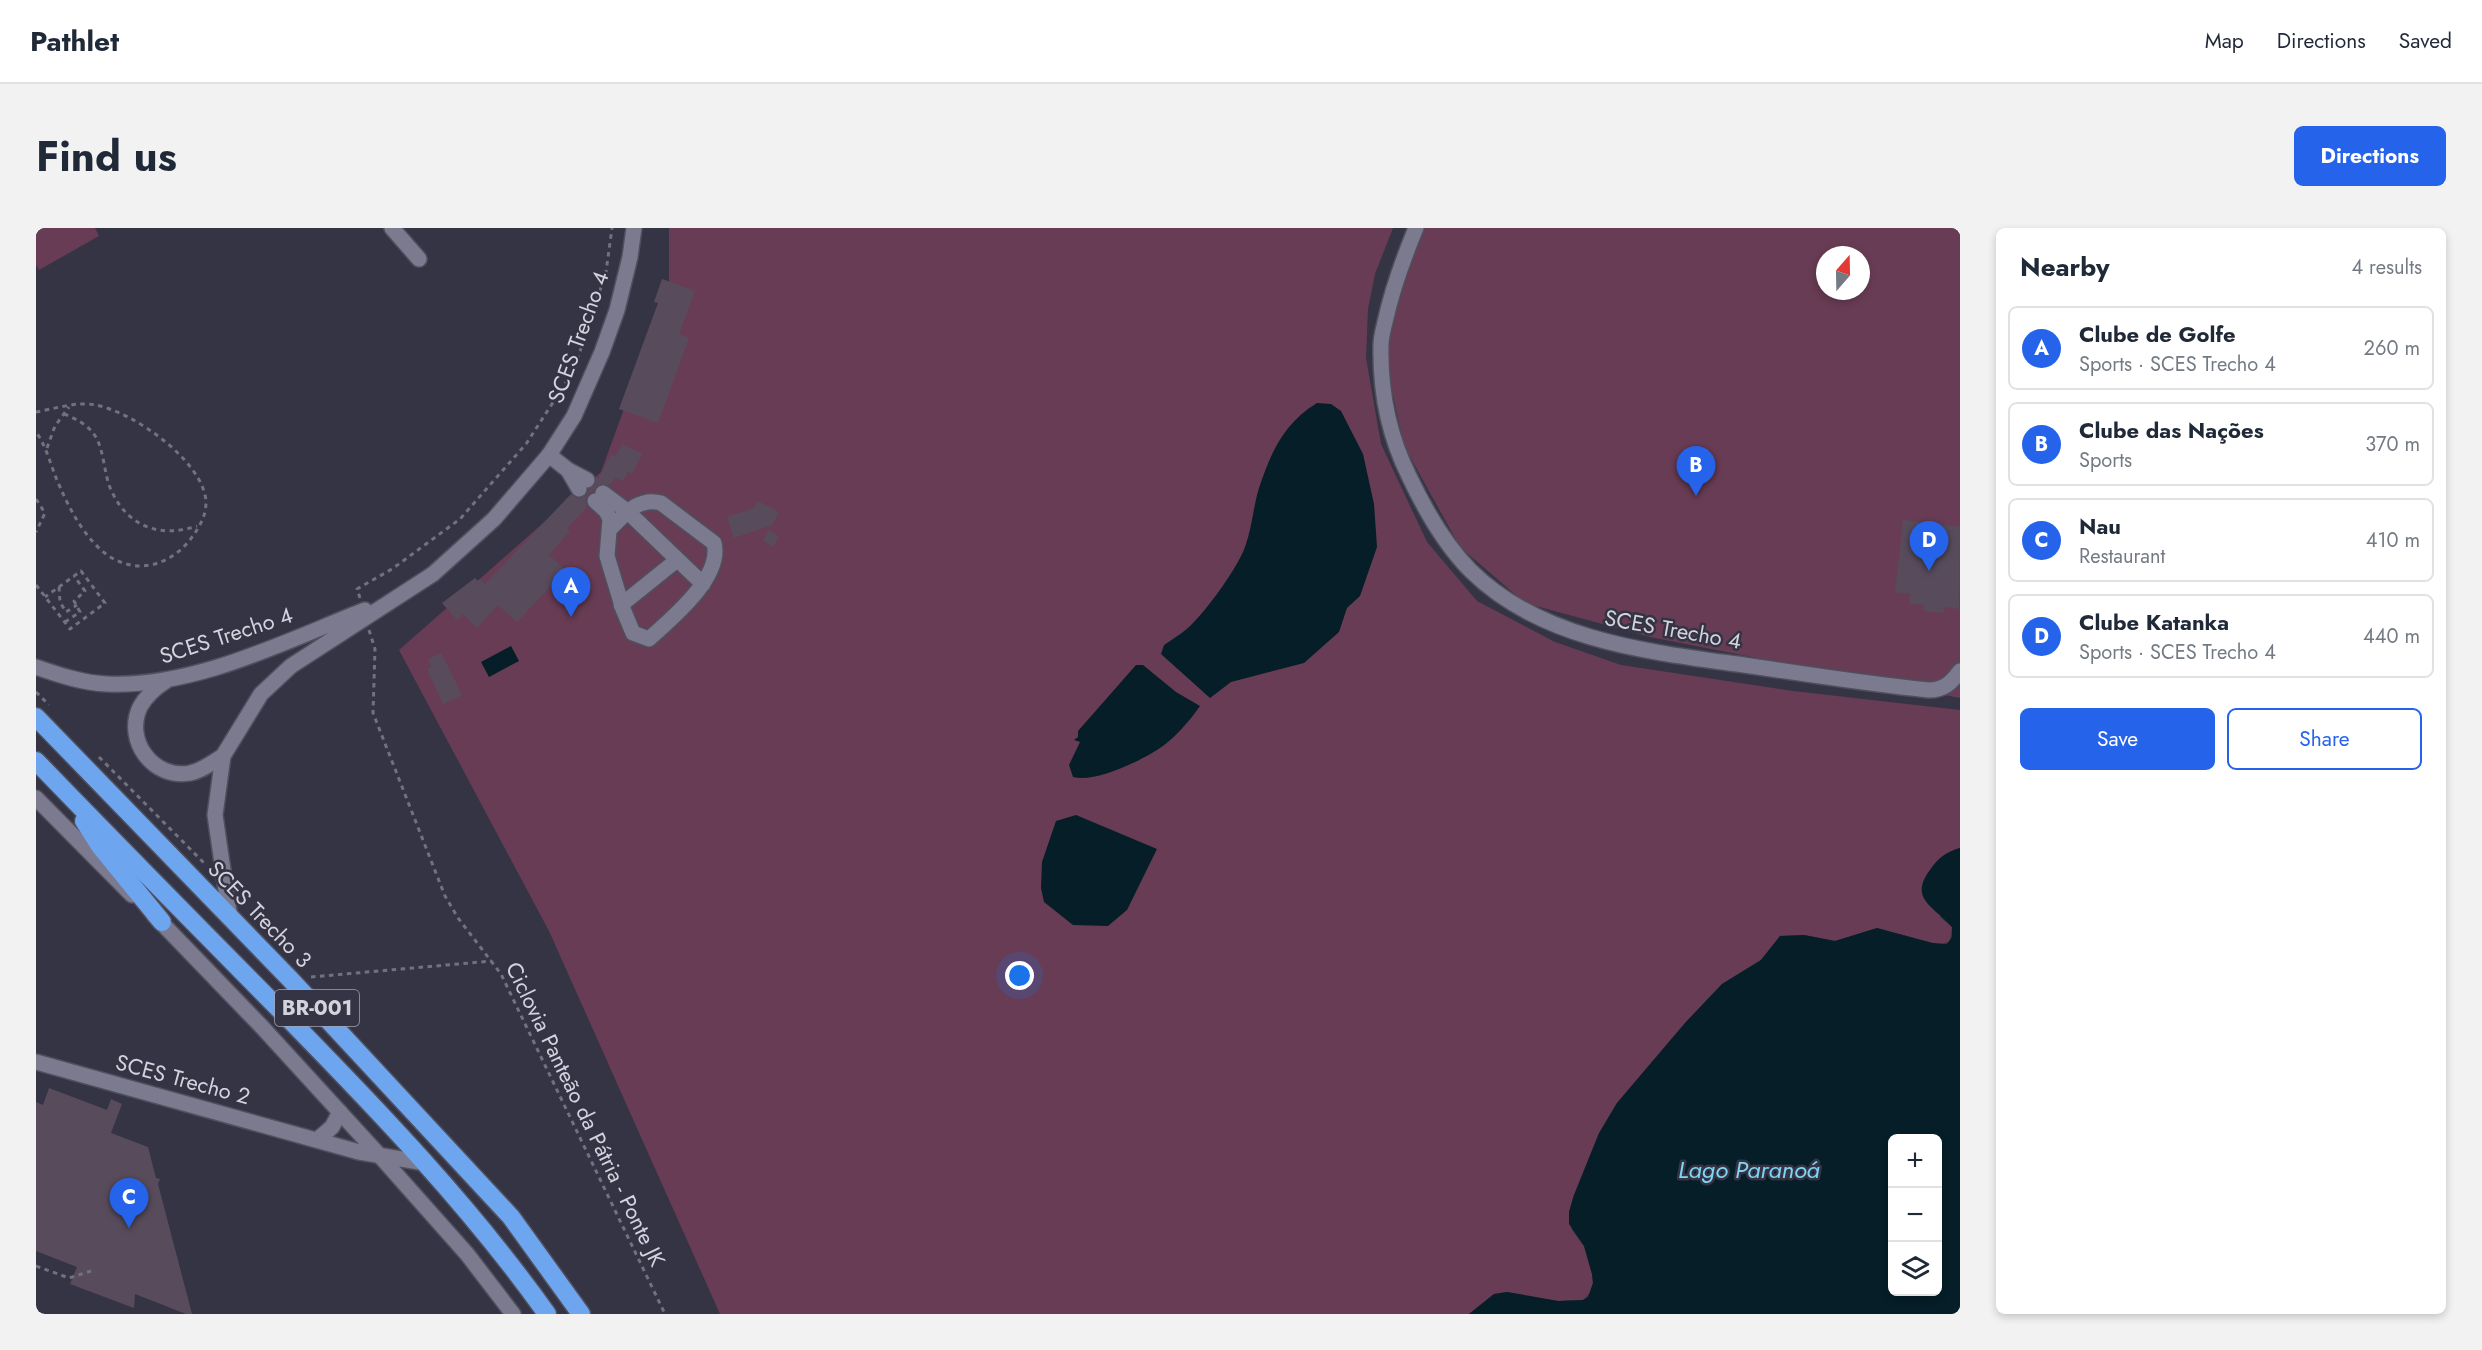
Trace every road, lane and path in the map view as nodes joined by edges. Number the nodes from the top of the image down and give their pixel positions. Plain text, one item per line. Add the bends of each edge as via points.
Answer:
1 (392, 228) edge
2 (612, 228) edge
3 (634, 228) edge
4 (1416, 228) edge
5 (419, 259) dead end
6 (70, 406) junction
7 (36, 412) edge
8 (64, 414) junction
9 (36, 432) edge
10 (46, 450) junction
11 (549, 455) junction
12 (583, 484) dead end
13 (36, 499) edge
14 (627, 511) junction
15 (199, 526) junction
16 (611, 528) junction
17 (36, 532) edge
18 (677, 560) junction
19 (74, 576) junction
20 (703, 584) junction
21 (36, 585) edge
22 (59, 587) junction
23 (45, 597) junction
24 (391, 601) junction
25 (352, 604) dead end
26 (76, 605) junction
27 (621, 605) junction
28 (366, 618) junction
29 (65, 622) junction
30 (36, 667) edge
31 (1960, 670) edge
32 (166, 681) junction
33 (36, 692) edge
34 (44, 713) edge
35 (92, 749) dead end
36 (223, 756) junction
37 (36, 761) edge
38 (63, 789) junction
39 (36, 798) edge
40 (213, 872) dead end
41 (230, 918) junction
42 (162, 922) junction
43 (492, 961) junction
44 (290, 979) junction
45 (36, 1062) edge
46 (340, 1112) junction
47 (318, 1140) junction
48 (380, 1156) junction
49 (425, 1163) junction
50 (36, 1266) edge
51 (91, 1271) dead end
52 (513, 1314) edge
53 (547, 1314) edge
54 (581, 1314) edge
55 (665, 1314) edge

1 - 5 street
2 - 25 path via 606,272 574,370 526,444 460,519 357,590 360,600
3 - 11 street, SCES Trecho 4 via 617,310 602,352 574,416
4 - 31 street, SCES Trecho 4 via 1391,295 1381,343 1386,407 1399,456 1426,510 1472,572 1528,612 1581,634 1636,649 1929,690 1940,690 1950,684
6 - 7 path
6 - 8 path
6 - 15 path via 93,404 116,410 156,434 193,469 202,485 206,501
8 - 10 path via 47,441
8 - 15 path via 90,429 97,440 112,493 139,524 158,532
9 - 10 path
10 - 15 path via 75,518 105,553 120,562 156,564 175,556 185,549
11 - 12 street
11 - 24 street, SCES Trecho 4 via 494,519 461,550
13 - 17 path via 45,513
14 - 16 street
14 - 16 street via 599,497
14 - 18 street
14 - 20 street via 644,501 661,503 711,539 715,554
16 - 27 street via 607,556
18 - 20 street
18 - 27 street
19 - 22 path
19 - 26 path via 85,591 74,601
19 - 29 path via 81,571 105,603 70,628
20 - 27 street via 689,603 650,639 633,633
21 - 23 path
22 - 23 path
22 - 26 path via 60,602 66,612
23 - 29 path
24 - 28 street, SCES Trecho 4
24 - 32 street, SCES Trecho 4 via 258,653
26 - 29 path via 80,612
28 - 36 street, SCES Trecho 4 via 291,666 261,694
28 - 43 path, Ciclovia Panteão da Pátria - Ponte JK via 375,649 373,713 446,896
30 - 32 street, SCES Trecho 4 via 107,684
32 - 36 street via 152,691 139,709 137,736 144,755 173,774 191,773
33 - 34 path
34 - 41 highway, SCES Trecho 3 / BR-001
35 - 40 path
36 - 41 street, SCES Trecho 4 via 215,814
37 - 38 highway, BR-001
38 - 42 highway via 100,846
38 - 49 highway, BR-001
39 - 42 street via 121,886
41 - 44 highway, SCES Trecho 3 / BR-001
42 - 46 street
43 - 44 path
43 - 55 path, Ciclovia Panteão da Pátria - Ponte JK via 507,984
44 - 54 highway, SCES Trecho 3 / BR-001 via 511,1217
45 - 47 street, SCES Trecho 2
46 - 47 street
46 - 48 street
47 - 48 street, SCES Trecho 2
48 - 49 street, SCES Trecho 2
48 - 52 street via 467,1254
49 - 53 highway, BR-001
50 - 51 path via 69,1278

